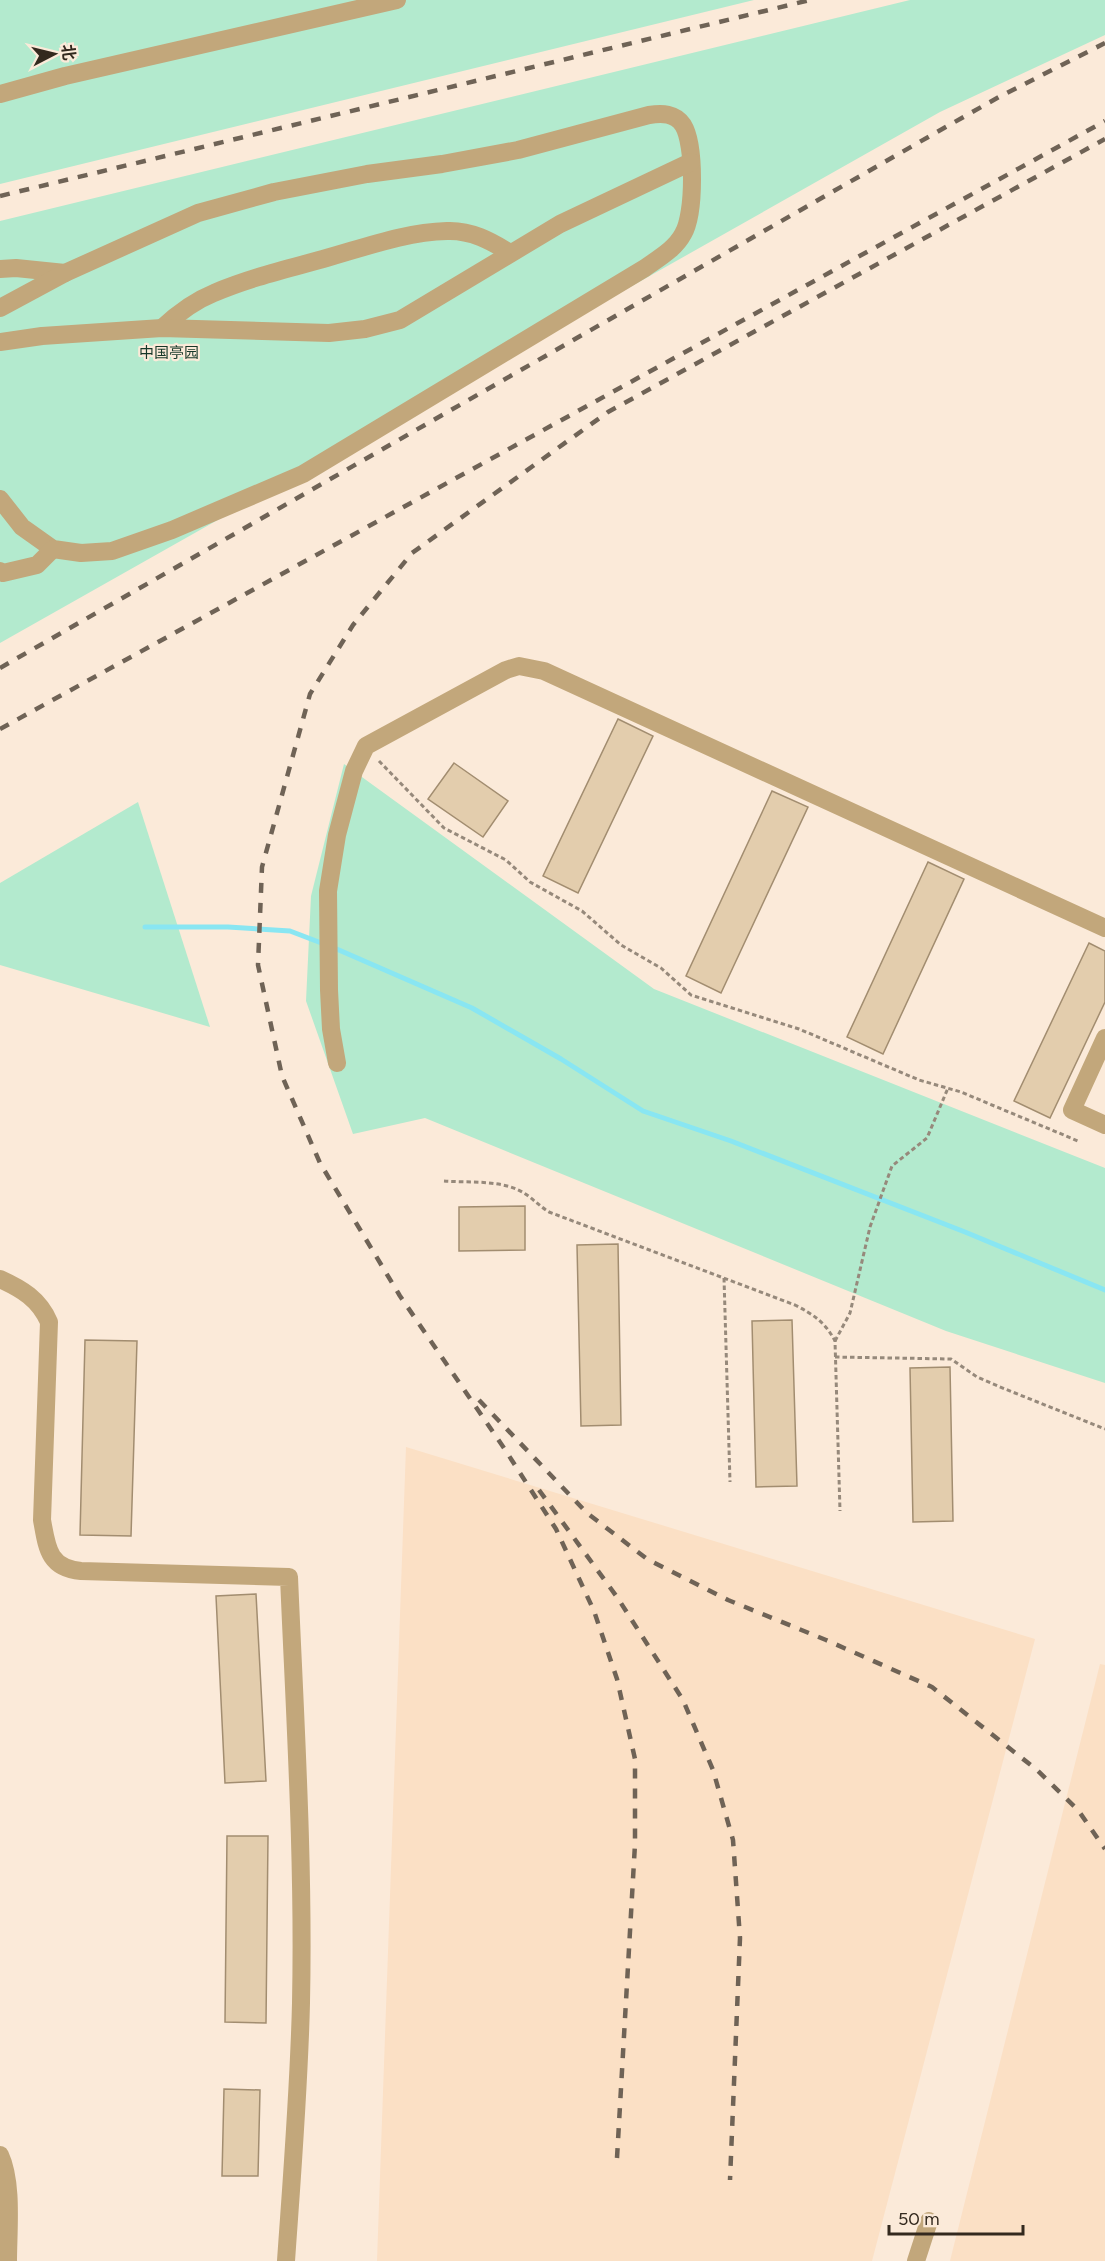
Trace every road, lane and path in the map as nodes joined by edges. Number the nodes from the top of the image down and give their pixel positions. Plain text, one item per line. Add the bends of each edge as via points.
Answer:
1 (397, 0) edge
2 (0, 94) edge
3 (692, 162) junction
4 (510, 253) junction
5 (0, 269) edge
6 (65, 273) junction
7 (0, 308) edge
8 (162, 328) junction
9 (0, 342) edge
10 (0, 499) edge
11 (53, 549) junction
12 (0, 571) edge
13 (366, 746) junction
14 (1105, 928) edge
15 (1105, 1038) edge
16 (337, 1063) dead end
17 (948, 1088) junction
18 (1104, 1125) edge
19 (1078, 1141) dead end
20 (444, 1181) dead end
21 (724, 1278) junction
22 (0, 1279) edge
23 (835, 1341) junction
24 (836, 1357) junction
25 (1105, 1429) edge
26 (730, 1482) dead end
27 (840, 1511) dead end
28 (0, 2155) edge
29 (929, 2222) dead end
30 (8, 2261) edge
31 (286, 2261) edge
32 (916, 2261) edge

1 - 2 street
3 - 4 street via 560,224
3 - 6 street via 683,125 662,113 649,115 518,150 274,192 198,213
3 - 11 street via 692,201 684,234 676,245 635,274 303,474 112,551 81,553
4 - 8 street via 400,320 365,329 329,333
4 - 8 street via 472,234 424,233 214,292 184,308
5 - 6 street
6 - 7 street
8 - 9 street
10 - 11 street via 22,527
11 - 12 street via 37,565
13 - 14 street via 506,670 533,667
13 - 16 street via 354,771 328,891 331,1029
13 - 17 path via 444,828 506,860 530,882 582,911 621,945 661,968 691,995 799,1029 919,1080
15 - 18 street via 1072,1110
17 - 19 path
17 - 23 path via 927,1138 892,1166 870,1227 850,1313
20 - 21 path via 513,1188 549,1212
21 - 23 path via 814,1315
21 - 26 path
22 - 31 street via 26,1292 48,1322 42,1520 51,1556 59,1565 81,1571 289,1577 301,1968
23 - 24 path
24 - 25 path via 951,1359 977,1377
24 - 27 path
28 - 30 street via 7,2181
29 - 32 street

